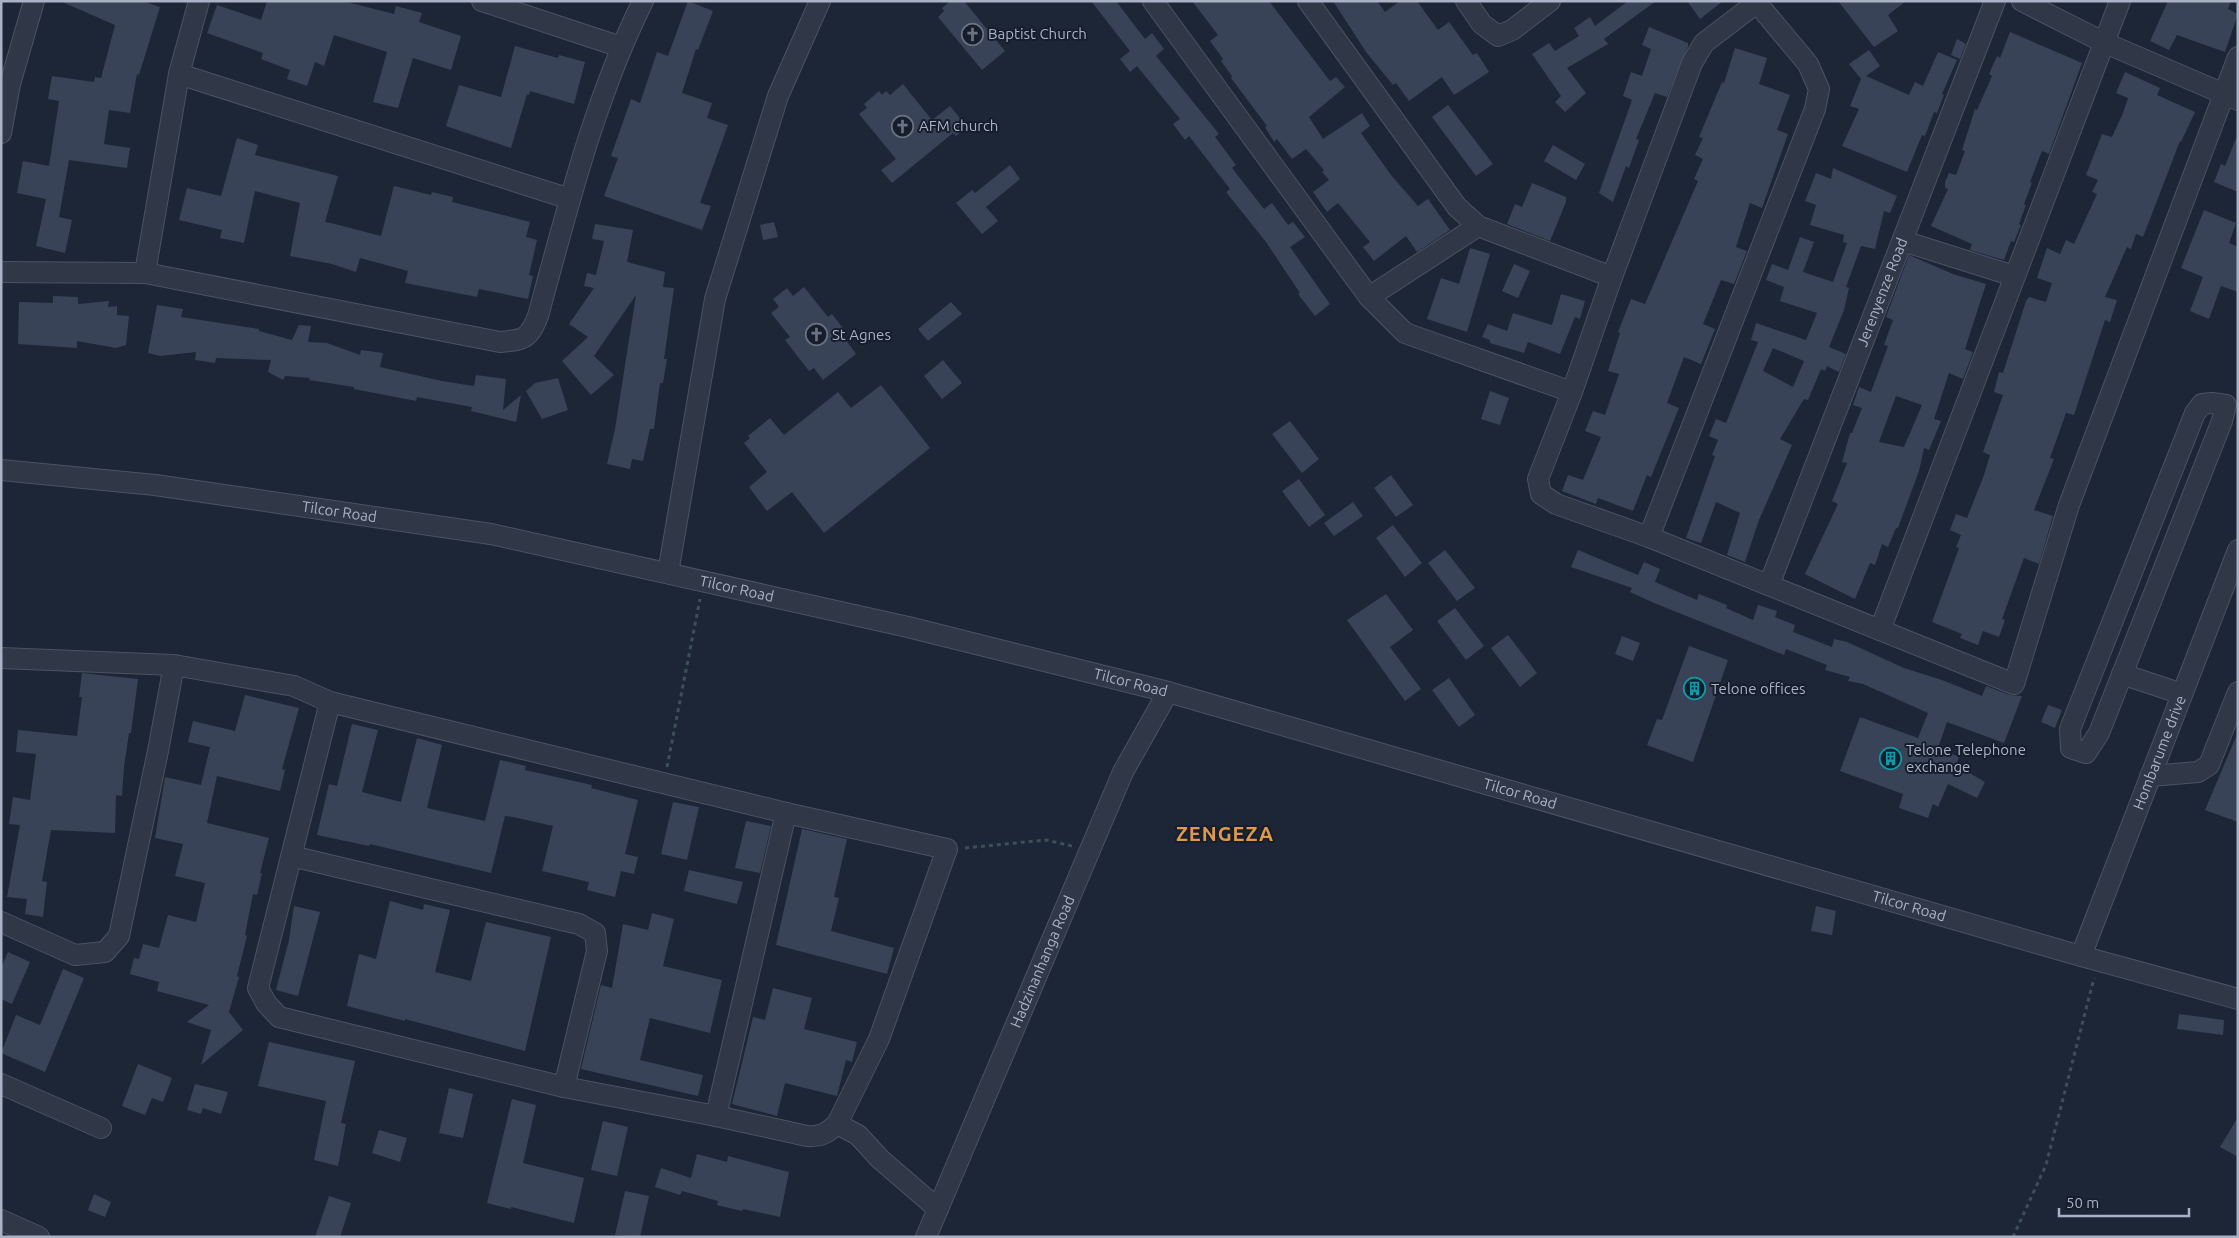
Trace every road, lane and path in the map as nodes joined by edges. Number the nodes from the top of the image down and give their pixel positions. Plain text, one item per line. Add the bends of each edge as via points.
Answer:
1 (34, 1) edge
2 (199, 1) edge
3 (482, 1) edge
4 (643, 1) edge
5 (820, 1) edge
6 (1153, 1) edge
7 (1308, 1) edge
8 (1466, 1) edge
9 (1550, 1) edge
10 (1996, 1) edge
11 (2022, 1) edge
12 (2120, 1) edge
13 (1758, 2) edge
14 (2103, 42) junction
15 (621, 47) junction
16 (2238, 57) edge
17 (179, 74) junction
18 (2231, 98) edge
19 (1, 134) edge
20 (570, 199) junction
21 (1478, 226) junction
22 (1903, 241) junction
23 (1, 272) edge
24 (145, 273) junction
25 (2014, 276) junction
26 (1612, 277) junction
27 (1369, 297) junction
28 (1572, 392) junction
29 (2232, 406) edge
30 (1, 470) edge
31 (1649, 537) junction
32 (2238, 550) edge
33 (668, 573) junction
34 (703, 581) junction
35 (1769, 585) junction
36 (1880, 630) junction
37 (1, 658) edge
38 (174, 664) junction
39 (2122, 674) junction
40 (1168, 692) junction
41 (2238, 692) edge
42 (2182, 694) junction
43 (330, 702) junction
44 (2150, 776) junction
45 (664, 783) junction
46 (786, 813) junction
47 (947, 849) junction
48 (1090, 850) junction
49 (291, 856) junction
50 (1, 922) edge
51 (2090, 958) junction
52 (2238, 999) edge
53 (1, 1084) edge
54 (564, 1086) junction
55 (716, 1116) junction
56 (837, 1124) junction
57 (101, 1128) dead end
58 (938, 1209) junction
59 (1, 1220) edge
60 (39, 1237) edge
61 (926, 1237) edge
62 (2013, 1237) edge

1 - 19 street via 10,84
2 - 17 street
3 - 15 street
4 - 15 street
5 - 33 street via 778,96 715,299
6 - 27 street
7 - 21 street via 1457,207
8 - 9 street via 1482,24 1498,36 1512,30
10 - 22 street, Jerenyenze Road
11 - 14 street
12 - 14 street
13 - 26 street via 1704,43 1692,63
13 - 31 street via 1808,64 1819,89 1815,109
14 - 18 street
14 - 25 street
15 - 20 street
16 - 18 street
17 - 20 street
17 - 24 street
18 - 36 street via 2069,505 2014,684
20 - 24 street via 538,316 531,333 520,340 500,342
21 - 26 street
21 - 27 street
22 - 25 street
22 - 35 street, Jerenyenze Road
23 - 24 street
25 - 36 street
26 - 28 street
27 - 28 street via 1405,334
28 - 31 street via 1538,479 1541,494 1556,504
29 - 39 street via 2222,421
29 - 39 street via 2202,404 2196,413 2070,729 2071,748 2086,753 2095,743
30 - 33 street, Tilcor Road via 155,485 491,534
31 - 35 street
32 - 42 street, Hombarume drive
33 - 34 street, Tilcor Road
34 - 40 street, Tilcor Road
34 - 45 path
35 - 36 street
37 - 38 street
38 - 43 street via 294,686
38 - 50 street via 119,936 105,952 75,955
39 - 42 street
40 - 48 street, Hadzinanhanga Road via 1123,772
40 - 51 street, Tilcor Road
41 - 44 street via 2209,765 2198,772
42 - 44 street, Hombarume drive
43 - 45 street
43 - 49 street
44 - 51 street, Hombarume drive
45 - 46 street
46 - 47 street
46 - 55 street
47 - 48 path via 1046,840
47 - 56 street via 879,1039
48 - 58 street, Hadzinanhanga Road
49 - 54 street via 258,988 279,1017
49 - 54 street via 579,924 595,933 597,951
51 - 52 street, Tilcor Road
51 - 62 path via 2046,1165
53 - 57 street
54 - 55 street
55 - 56 street via 807,1136 828,1133
56 - 58 street via 858,1135 880,1159
58 - 61 street, Hadzinanhanga Road
59 - 60 street

